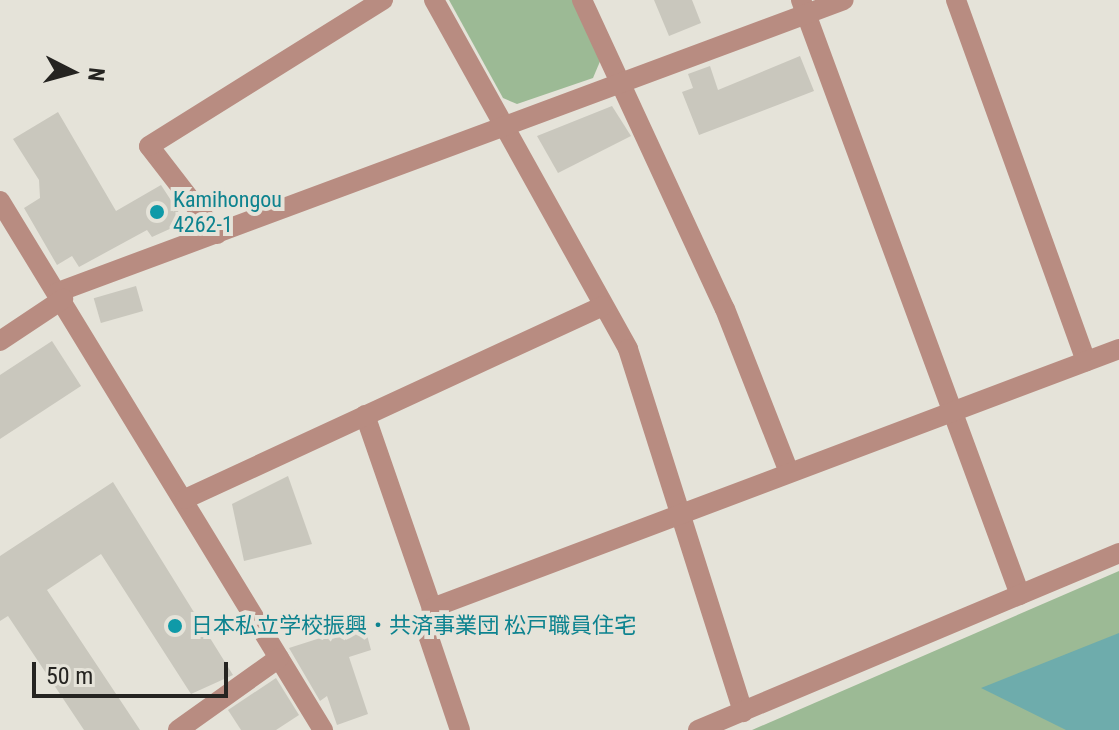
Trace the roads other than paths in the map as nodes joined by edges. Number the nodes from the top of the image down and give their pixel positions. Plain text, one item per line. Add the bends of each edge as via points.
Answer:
1 (383, 0) edge
2 (434, 0) edge
3 (582, 0) edge
4 (844, 0) edge
5 (956, 0) edge
6 (804, 7) edge
7 (621, 83) junction
8 (505, 126) junction
9 (0, 201) edge
10 (217, 234) junction
11 (61, 296) junction
12 (603, 306) junction
13 (0, 341) edge
14 (1119, 349) edge
15 (1086, 361) junction
16 (954, 412) junction
17 (365, 415) junction
18 (789, 472) junction
19 (185, 499) junction
20 (681, 517) junction
21 (1119, 553) edge
22 (1020, 595) junction
23 (432, 608) junction
24 (279, 658) junction
25 (743, 712) junction
26 (178, 730) edge
27 (323, 730) edge
28 (460, 730) edge
29 (698, 730) edge

1 - 10 street via 149,146
2 - 8 street
3 - 7 street
4 - 6 street
5 - 15 street
6 - 7 street
6 - 16 street
7 - 8 street
7 - 18 street via 725,309
8 - 10 street
8 - 12 street
9 - 11 street
10 - 11 street
11 - 13 street
11 - 19 street
12 - 17 street
12 - 20 street via 628,349
14 - 15 street
15 - 16 street
16 - 18 street
16 - 22 street
17 - 19 street
17 - 23 street
18 - 20 street
19 - 24 street
20 - 23 street
20 - 25 street
21 - 22 street
22 - 25 street
23 - 28 street via 428,635
24 - 26 street
24 - 27 street
25 - 29 street

